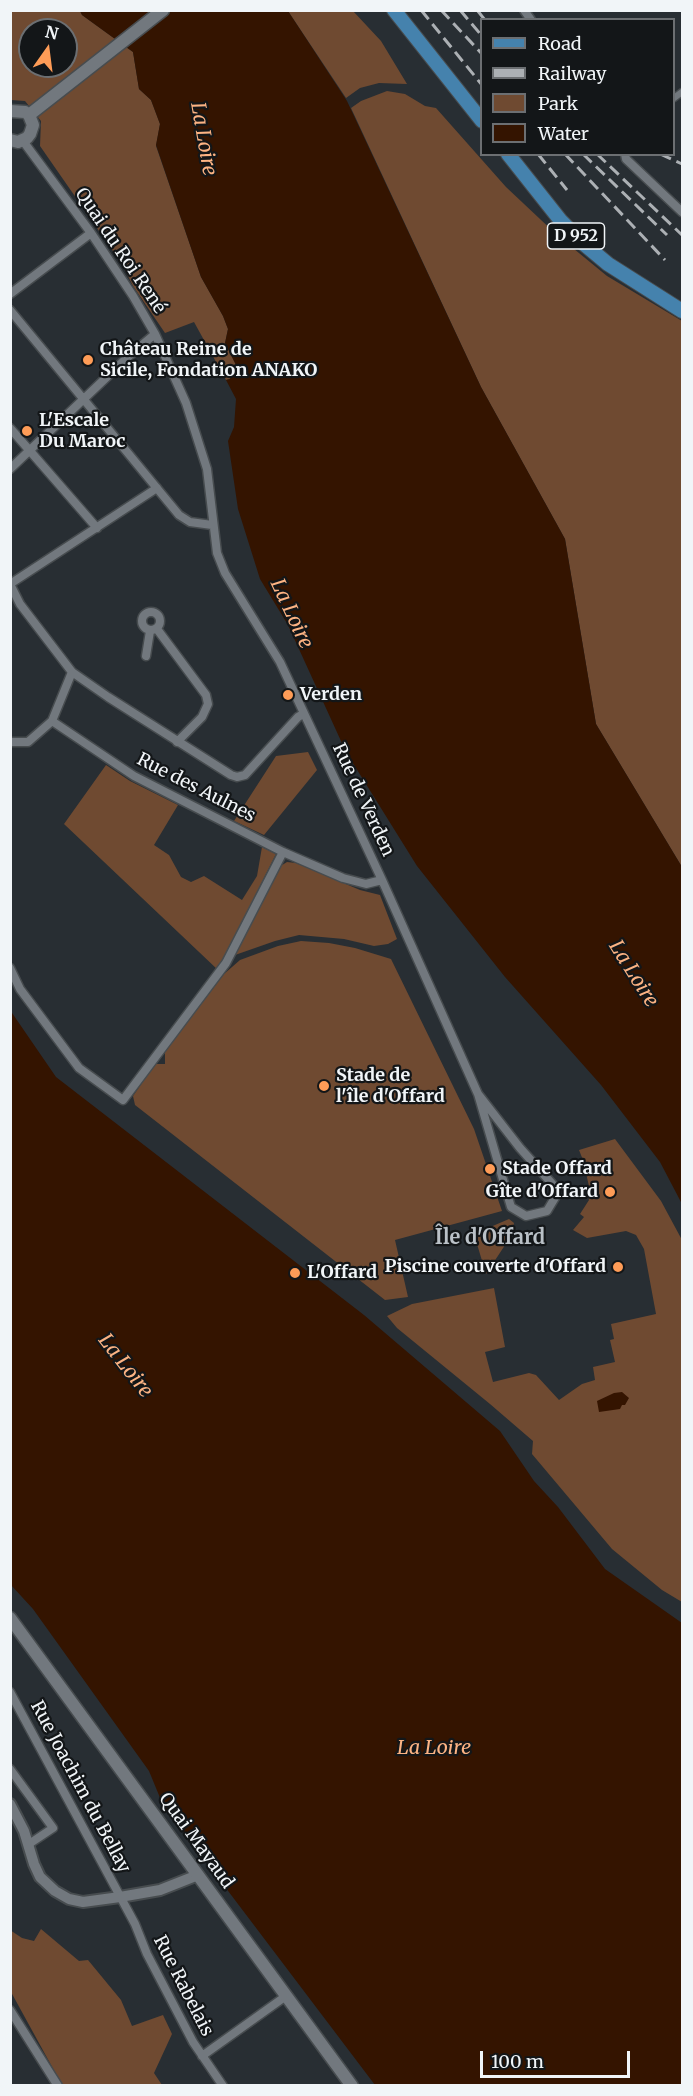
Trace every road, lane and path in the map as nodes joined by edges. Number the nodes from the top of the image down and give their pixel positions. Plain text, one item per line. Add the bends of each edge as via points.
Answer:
1 (163, 10) edge
2 (394, 10) edge
3 (10, 111) edge
4 (29, 116) junction
5 (480, 118) edge
6 (17, 140) edge
7 (510, 156) edge
8 (625, 156) edge
9 (682, 212) edge
10 (92, 234) junction
11 (10, 294) edge
12 (10, 310) edge
13 (682, 311) edge
14 (155, 334) junction
15 (85, 399) junction
16 (10, 428) edge
17 (30, 451) junction
18 (10, 470) edge
19 (157, 488) junction
20 (212, 525) junction
21 (97, 528) junction
22 (10, 584) edge
23 (146, 656) dead end
24 (72, 672) junction
25 (303, 714) junction
26 (52, 721) junction
27 (10, 742) edge
28 (177, 742) junction
29 (283, 852) junction
30 (382, 880) junction
31 (10, 969) edge
32 (478, 1094) junction
33 (10, 1618) edge
34 (10, 1692) edge
35 (10, 1769) edge
36 (10, 1804) edge
37 (29, 1844) junction
38 (198, 1875) junction
39 (120, 1897) junction
40 (286, 1996) junction
41 (10, 2010) edge
42 (202, 2056) junction
43 (58, 2085) edge
44 (223, 2085) edge
45 (352, 2085) edge

1 - 4 main road
2 - 5 main road
3 - 4 main road
4 - 6 main road via 32,129 27,138
6 - 10 street, Quai du Roi René
7 - 13 main road, D 952 via 584,244
8 - 9 street
10 - 11 street
10 - 14 street, Quai du Roi René
12 - 15 street
14 - 15 street
14 - 20 street, Quai du Roi René via 186,403 207,469
15 - 17 street
15 - 19 street
16 - 17 street
17 - 18 street
17 - 21 street
19 - 20 street via 179,515 190,522
19 - 21 street
20 - 25 street, Rue de Verden via 225,573 280,662
21 - 22 street
22 - 24 street
23 - 28 street via 153,630 206,695 208,704 202,717
24 - 26 street
24 - 28 street
25 - 28 street via 245,775 237,777
25 - 30 street, Rue de Verden
26 - 27 street via 28,742
26 - 29 street, Rue des Aulnes via 134,776
29 - 30 street, Rue des Aulnes via 343,878 366,884
29 - 31 street via 226,963 123,1100 79,1068 20,989
30 - 32 street, Rue de Verden
32 - 32 street via 511,1207 525,1216 547,1211 556,1196 555,1187
33 - 38 main road, Quai Mayaud
34 - 39 street, Rue Joachim du Bellay
35 - 37 street via 53,1828
36 - 37 street
37 - 39 street via 40,1877 61,1896 83,1902
38 - 39 street via 173,1886
38 - 40 main road, Quai Mayaud
39 - 42 street, Rue Rabelais
40 - 42 street
40 - 45 main road, Quai Mayaud
41 - 43 street
42 - 44 street, Rue Rabelais

